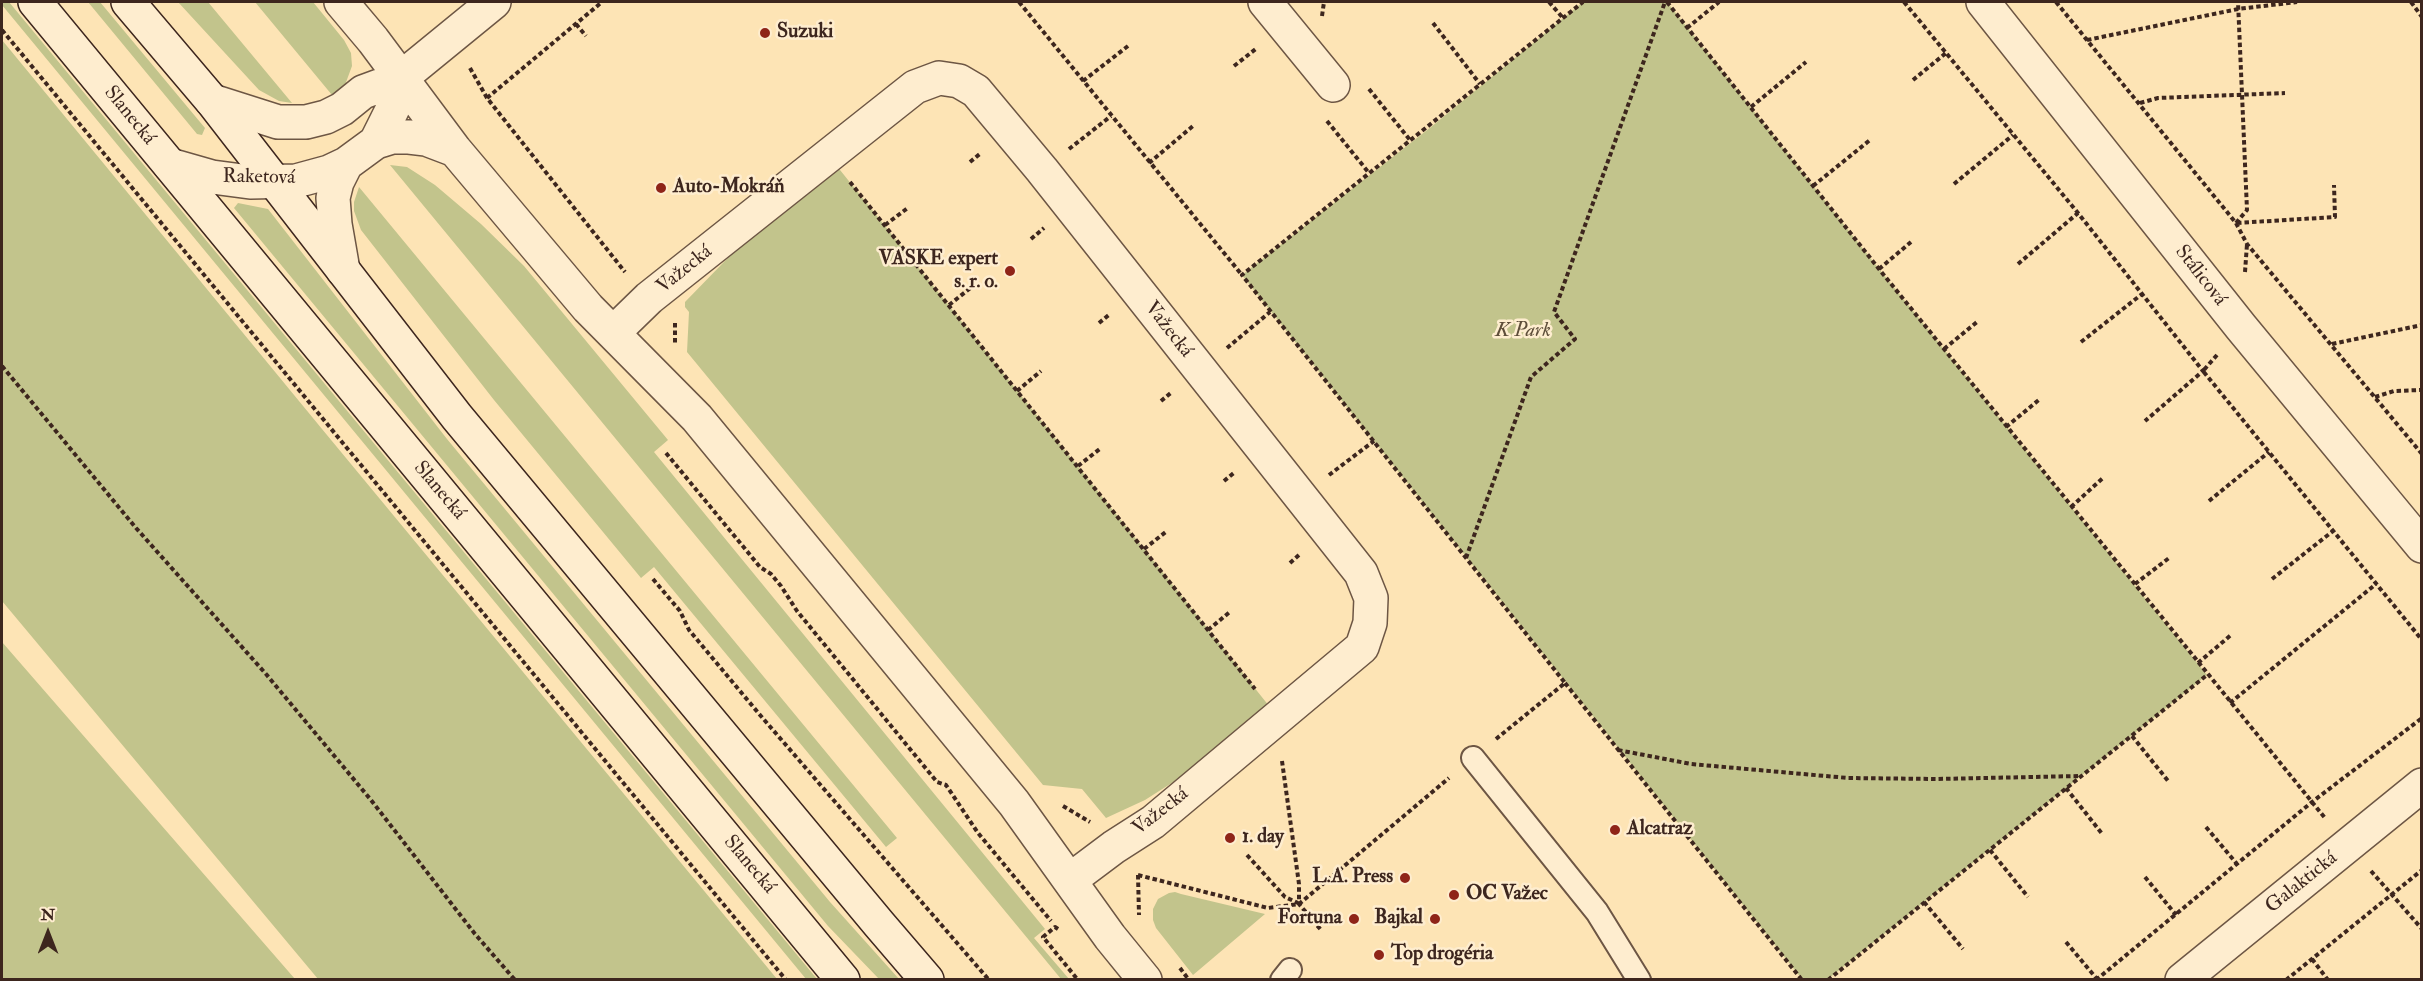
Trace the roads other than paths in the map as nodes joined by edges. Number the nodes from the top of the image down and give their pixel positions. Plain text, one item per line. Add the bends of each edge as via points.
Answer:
1 (35, 2) edge
2 (128, 2) edge
3 (341, 2) edge
4 (494, 2) edge
5 (1267, 2) edge
6 (1983, 2) edge
7 (401, 78) junction
8 (1333, 85) dead end
9 (212, 102) junction
10 (376, 142) junction
11 (455, 150) junction
12 (346, 164) junction
13 (170, 165) junction
14 (274, 182) junction
15 (343, 270) junction
16 (613, 333) junction
17 (2421, 546) edge
18 (1473, 758) road end
19 (2421, 785) edge
20 (1070, 880) junction
21 (843, 980) edge
22 (927, 980) edge
23 (1144, 980) edge
24 (1639, 980) edge
25 (2182, 980) edge

1 - 13 street, Slanecká
2 - 9 street
3 - 7 street
4 - 7 street
5 - 8 street
6 - 17 street, Stálicová
7 - 9 street via 363,92 334,113 306,122 278,122
7 - 10 street, Raketová via 396,102
7 - 11 street
9 - 14 street
10 - 11 street via 409,136
10 - 12 street, Raketová
11 - 16 street
12 - 14 street, Raketová via 311,178
12 - 15 street via 333,198
13 - 14 street, Raketová via 221,179
13 - 21 street, Slanecká
14 - 15 street
15 - 22 street via 457,417
16 - 20 street via 698,418 1014,803
16 - 20 street, Važecká via 649,298 915,87 939,78 959,81 976,91 1361,573 1371,598 1370,623 1362,647 1153,822
18 - 24 lane via 1597,912
19 - 25 street, Galaktická
20 - 23 street

